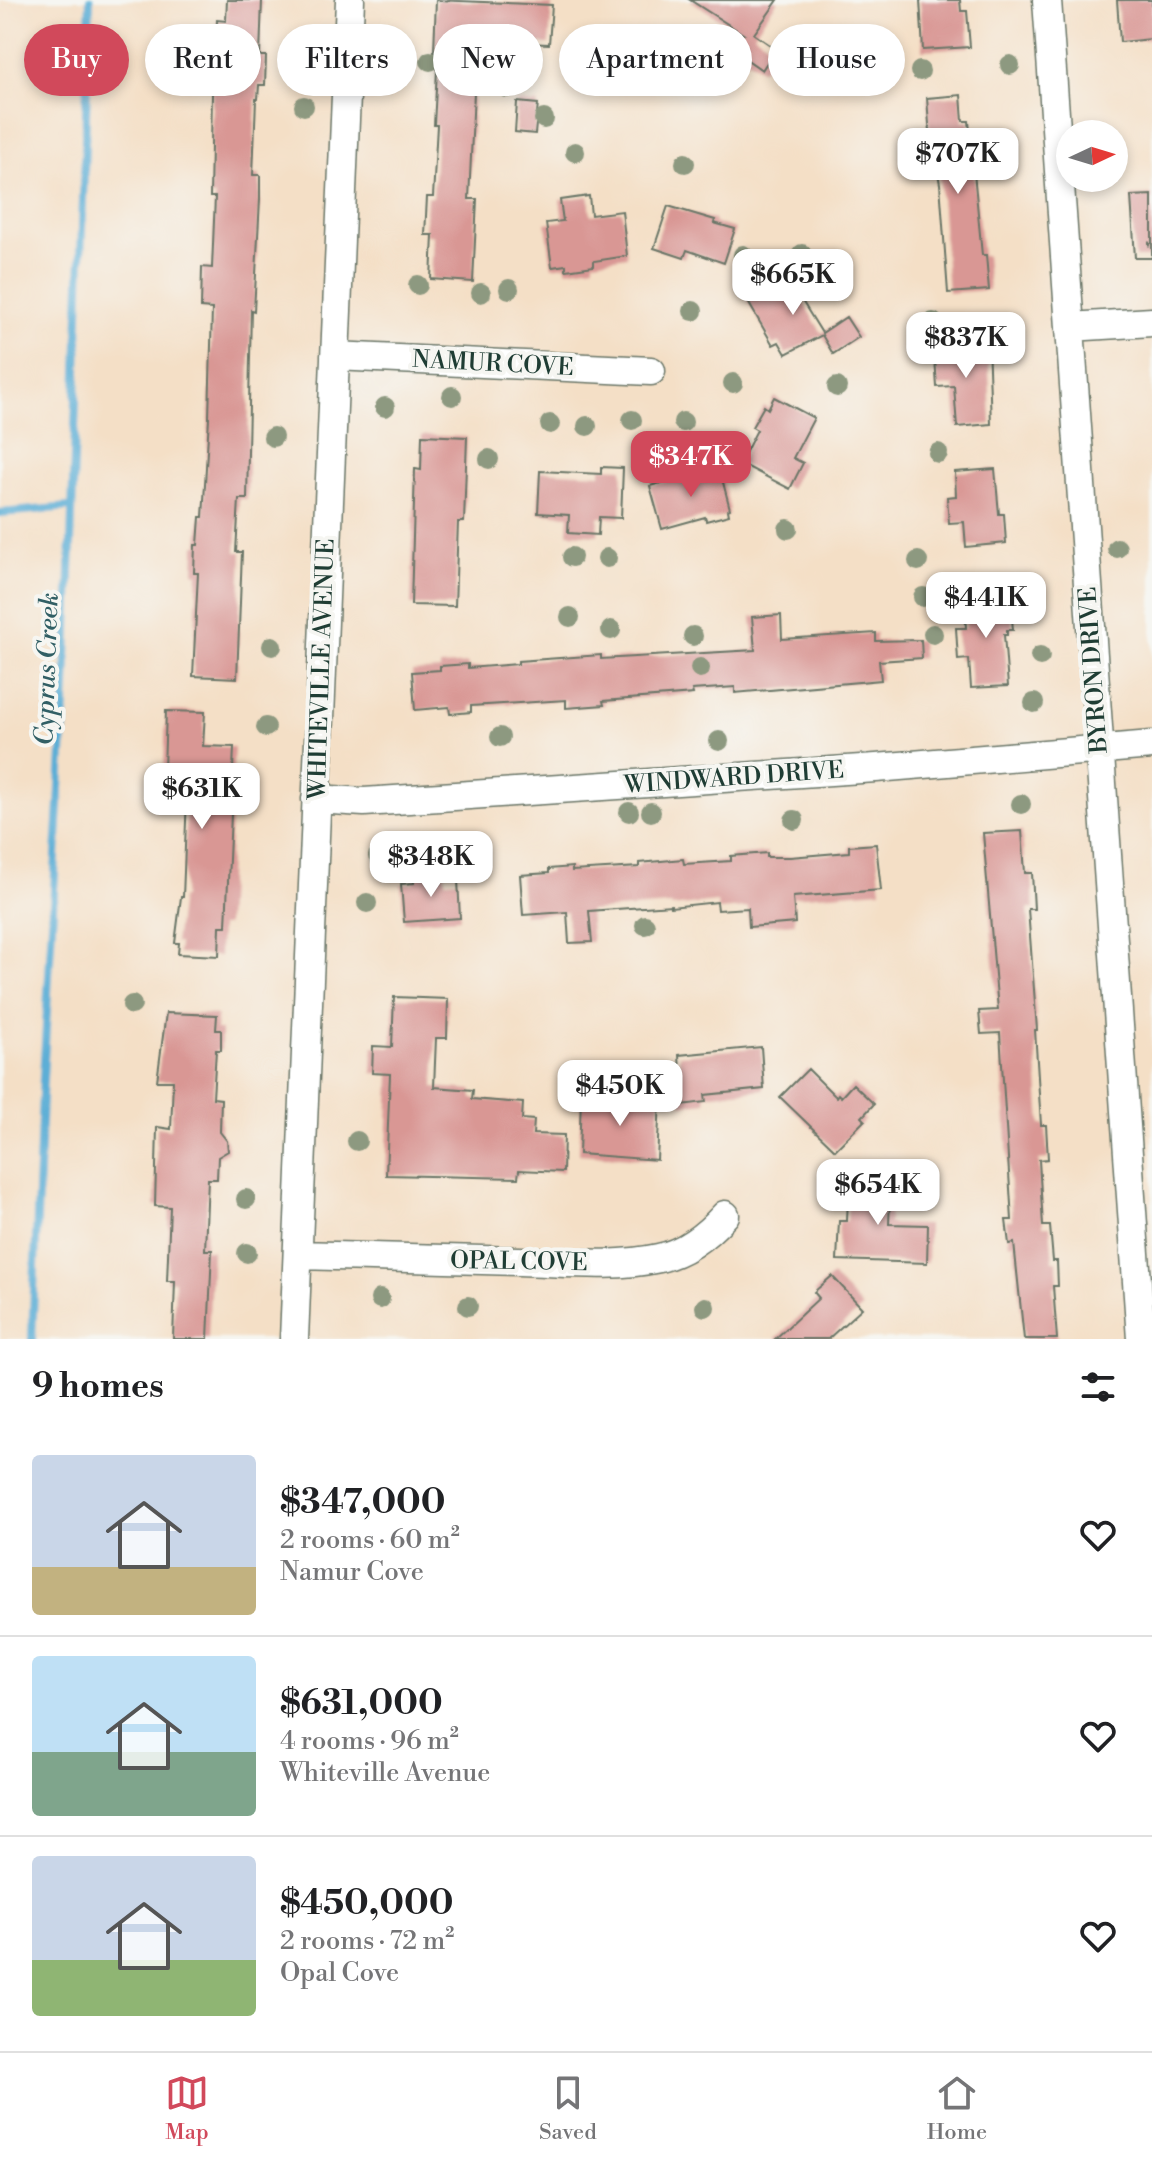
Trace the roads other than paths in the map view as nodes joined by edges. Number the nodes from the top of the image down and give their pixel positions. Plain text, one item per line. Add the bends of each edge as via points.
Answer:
1 (350, 0) edge
2 (1047, 0) edge
3 (1152, 322) edge
4 (1070, 327) junction
5 (335, 356) junction
6 (651, 371) dead end
7 (1152, 745) edge
8 (1099, 749) junction
9 (316, 799) junction
10 (1141, 1174) edge
11 (725, 1215) dead end
12 (298, 1255) junction
13 (294, 1339) edge
14 (1141, 1339) edge

1 - 5 street, WHITEVILLE AVENUE
2 - 4 street, BYRON DRIVE
3 - 4 street
4 - 8 street, BYRON DRIVE
5 - 6 street, NAMUR COVE
5 - 9 street, WHITEVILLE AVENUE
7 - 8 street, WINDWARD DRIVE
8 - 9 street, WINDWARD DRIVE via 396,800
8 - 10 street, BYRON DRIVE
9 - 12 street, WHITEVILLE AVENUE
10 - 14 street, BYRON DRIVE
11 - 12 street, OPAL COVE via 688,1246 639,1261
12 - 13 street, WHITEVILLE AVENUE

